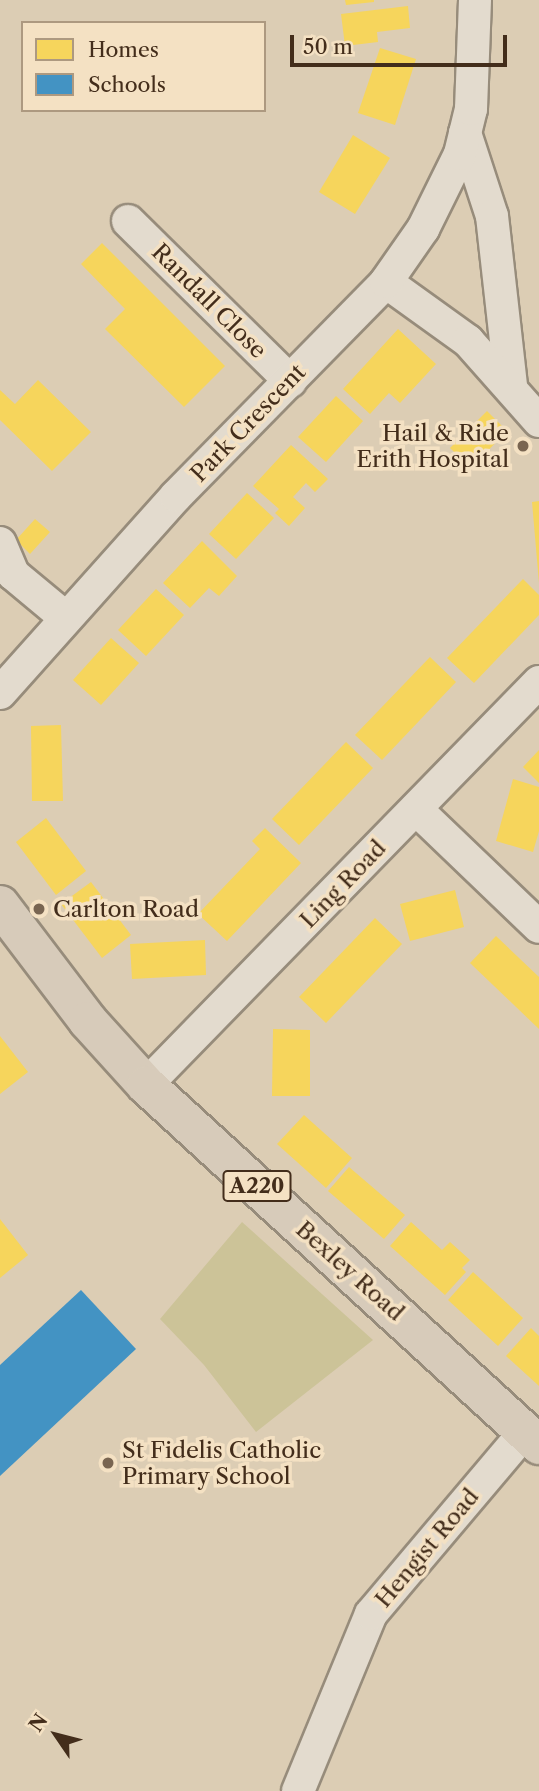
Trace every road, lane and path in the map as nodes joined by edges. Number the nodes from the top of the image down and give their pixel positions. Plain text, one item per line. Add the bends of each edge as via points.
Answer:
1 (475, 0) edge
2 (465, 133) junction
3 (128, 220) dead end
4 (386, 282) junction
5 (290, 381) junction
6 (512, 386) junction
7 (539, 421) edge
8 (0, 543) edge
9 (66, 618) junction
10 (539, 682) edge
11 (0, 693) edge
12 (416, 809) junction
13 (0, 905) edge
14 (539, 927) edge
15 (146, 1084) junction
16 (532, 1438) edge
17 (298, 1791) edge

1 - 2 street, Park Crescent via 474,97
2 - 4 street, Park Crescent via 447,186
2 - 6 street via 492,216
3 - 5 street, Randall Close
4 - 5 street, Park Crescent
4 - 6 street via 468,341
5 - 9 street, Park Crescent via 176,496
6 - 7 street
8 - 9 street via 12,574
9 - 11 street, Park Crescent
10 - 12 street, Ling Road
12 - 14 street
12 - 15 street, Ling Road
13 - 15 main road, Bexley Road / A220 via 88,1021
15 - 16 main road, Bexley Road / A220
16 - 17 street, Hengist Road via 371,1614

